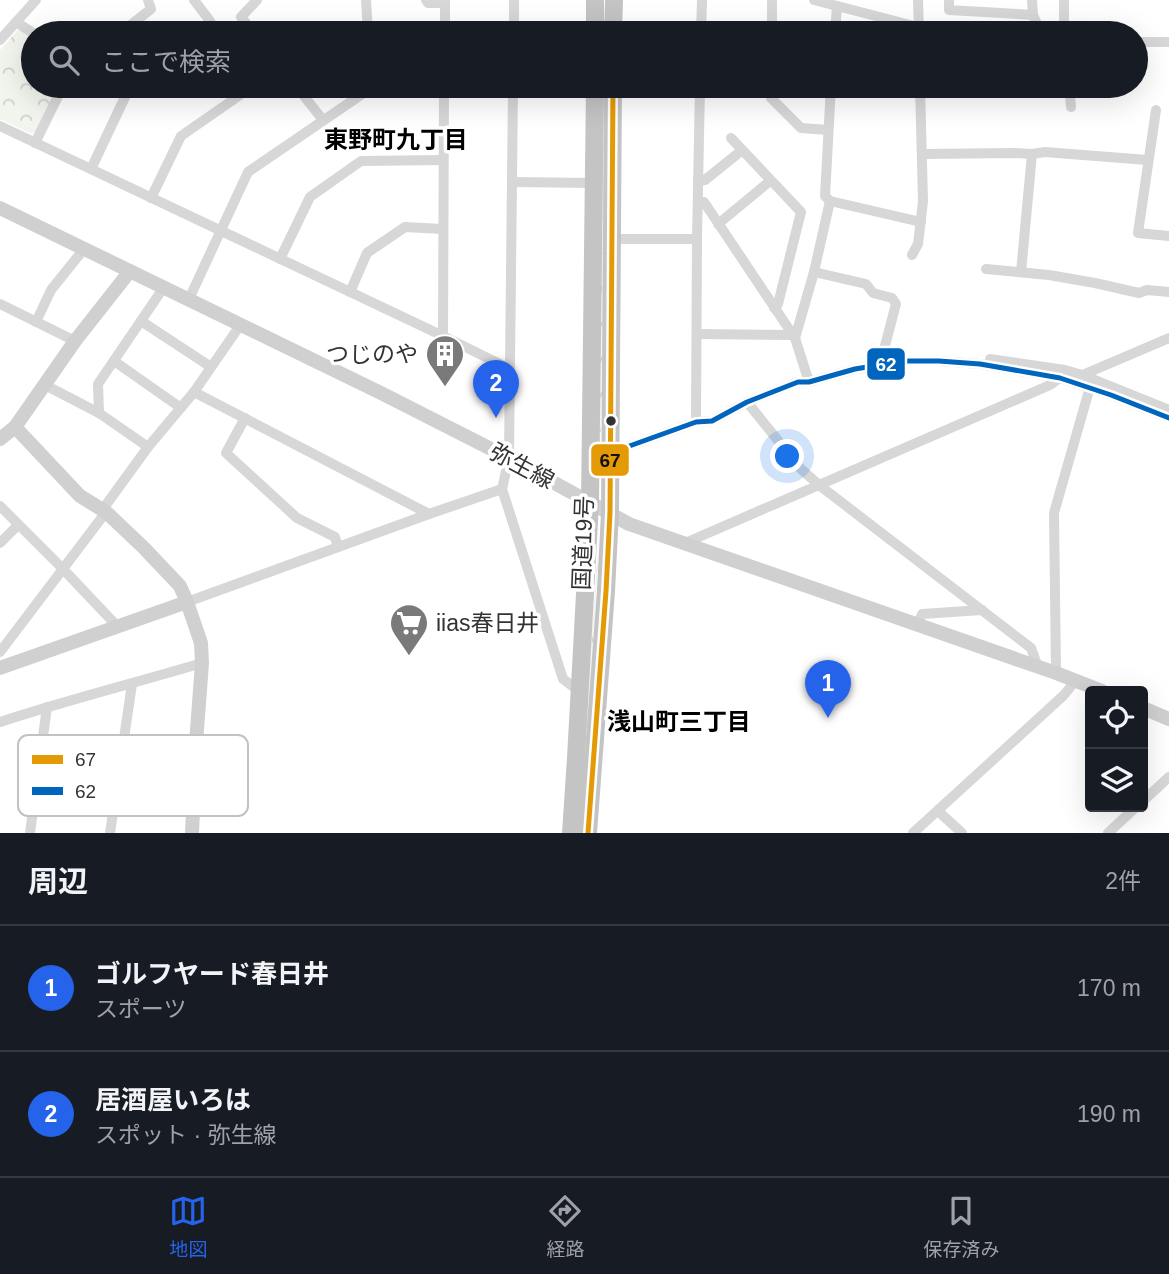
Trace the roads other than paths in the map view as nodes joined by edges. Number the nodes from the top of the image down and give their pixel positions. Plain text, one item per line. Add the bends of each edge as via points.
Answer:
1 (36, 0) edge
2 (194, 0) edge
3 (257, 0) edge
4 (366, 0) edge
5 (425, 0) edge
6 (514, 0) edge
7 (595, 0) edge
8 (614, 0) edge
9 (702, 0) edge
10 (772, 0) edge
11 (814, 0) edge
12 (918, 0) edge
13 (949, 0) edge
14 (1032, 0) edge
15 (1065, 0) edge
16 (149, 1) edge
17 (445, 1) edge
18 (836, 6) junction
19 (1033, 15) junction
20 (136, 21) edge
21 (209, 21) edge
22 (244, 21) edge
23 (367, 21) edge
24 (445, 21) edge
25 (514, 21) edge
26 (595, 21) edge
27 (614, 21) edge
28 (701, 21) edge
29 (772, 21) edge
30 (835, 21) edge
31 (887, 21) edge
32 (918, 21) edge
33 (1036, 21) edge
34 (1064, 21) edge
35 (16, 22) junction
36 (21, 25) edge
37 (0, 40) edge
38 (1148, 41) edge
39 (1169, 42) edge
40 (57, 98) edge
41 (125, 98) edge
42 (236, 98) edge
43 (306, 98) edge
44 (355, 98) edge
45 (444, 98) edge
46 (513, 98) edge
47 (595, 98) edge
48 (613, 98) edge
49 (700, 98) edge
50 (771, 98) edge
51 (830, 98) edge
52 (921, 98) edge
53 (1070, 98) edge
54 (1071, 107) dead end
55 (1156, 110) dead end
56 (323, 120) junction
57 (0, 126) edge
58 (828, 130) junction
59 (731, 138) dead end
60 (35, 143) junction
61 (741, 150) junction
62 (923, 154) junction
63 (1031, 154) junction
64 (443, 160) junction
65 (1147, 160) junction
66 (91, 169) junction
67 (698, 181) junction
68 (770, 181) junction
69 (512, 182) junction
70 (594, 183) junction
71 (151, 198) junction
72 (830, 201) junction
73 (698, 202) junction
74 (0, 208) edge
75 (921, 222) junction
76 (718, 224) junction
77 (442, 229) junction
78 (221, 231) junction
79 (1169, 236) edge
80 (612, 239) junction
81 (697, 239) junction
82 (84, 249) junction
83 (912, 255) dead end
84 (280, 260) junction
85 (986, 269) dead end
86 (130, 271) junction
87 (814, 271) junction
88 (1021, 272) junction
89 (164, 287) junction
90 (349, 292) junction
91 (1169, 292) edge
92 (189, 299) junction
93 (0, 304) edge
94 (774, 308) junction
95 (141, 321) junction
96 (36, 322) junction
97 (241, 324) junction
98 (698, 334) junction
99 (443, 336) junction
100 (794, 337) junction
101 (1169, 338) edge
102 (75, 341) junction
103 (114, 360) junction
104 (882, 360) junction
105 (211, 368) junction
106 (510, 369) junction
107 (1082, 375) junction
108 (1065, 379) junction
109 (810, 382) junction
110 (45, 385) junction
111 (1090, 387) junction
112 (194, 392) junction
113 (747, 402) junction
114 (181, 408) junction
115 (1169, 410) edge
116 (99, 413) junction
117 (245, 418) junction
118 (1169, 418) edge
119 (696, 422) junction
120 (15, 427) junction
121 (0, 439) edge
122 (148, 447) junction
123 (610, 453) junction
124 (509, 458) junction
125 (818, 485) junction
126 (502, 489) junction
127 (590, 503) junction
128 (0, 506) edge
129 (105, 511) junction
130 (610, 513) junction
131 (429, 514) junction
132 (18, 525) junction
133 (0, 543) edge
134 (685, 543) junction
135 (338, 547) junction
136 (64, 570) junction
137 (187, 602) junction
138 (982, 610) junction
139 (918, 624) junction
140 (117, 626) junction
141 (0, 652) edge
142 (202, 663) junction
143 (1038, 667) junction
144 (0, 668) edge
145 (1056, 673) junction
146 (1076, 680) junction
147 (132, 684) junction
148 (1090, 686) edge
149 (579, 691) junction
150 (47, 707) junction
151 (1148, 710) edge
152 (1169, 719) edge
153 (0, 722) edge
154 (43, 735) edge
155 (124, 735) edge
156 (197, 735) edge
157 (1169, 777) edge
158 (1148, 796) edge
159 (938, 811) junction
160 (1131, 812) edge
161 (570, 833) edge
162 (588, 833) edge
163 (913, 833) edge
164 (962, 833) edge
165 (1108, 833) edge

1 - 35 street
2 - 21 street
3 - 22 street via 241,17
4 - 23 street
5 - 17 street via 428,4
6 - 25 street
7 - 26 highway
8 - 27 highway
9 - 28 street
10 - 29 street
11 - 18 street
12 - 32 street
13 - 19 street via 949,10
14 - 19 street
15 - 34 street
16 - 20 street via 151,9
17 - 24 street
18 - 30 street
18 - 31 street
19 - 33 street
35 - 36 street
35 - 37 street
38 - 39 street
40 - 60 street
41 - 66 street
42 - 71 street via 181,136
43 - 56 street
44 - 56 street
45 - 64 street
46 - 69 street
47 - 70 highway, 国道19号
48 - 80 highway, 国道19号
49 - 67 street
50 - 58 street via 800,128
51 - 58 street
52 - 62 street
53 - 54 street
55 - 65 street
56 - 78 street via 248,172
57 - 60 street
58 - 72 street via 825,196
59 - 61 street
60 - 66 street
61 - 67 street
61 - 68 street
62 - 63 street
62 - 75 street
63 - 65 street
63 - 88 street
64 - 77 street
64 - 84 street via 361,161 310,198
65 - 79 street via 1138,233
66 - 71 street
67 - 73 street
68 - 76 street
68 - 94 street via 801,212
69 - 70 street
69 - 106 street
70 - 127 highway, 国道19号
71 - 78 street
72 - 75 street
72 - 87 street
73 - 76 street via 704,202
73 - 81 street
74 - 82 street, 弥生線
75 - 83 street
76 - 94 street
77 - 90 street via 404,228 367,253
77 - 99 street
78 - 84 street
78 - 92 street
80 - 81 street
80 - 123 highway, 国道19号
81 - 98 street
82 - 86 street, 弥生線
82 - 96 street via 51,290
84 - 90 street
85 - 88 street
86 - 89 street, 弥生線
86 - 102 street
87 - 100 street
87 - 104 street via 866,284 873,293 892,298 896,304
88 - 91 street via 1139,293
89 - 92 street, 弥生線
89 - 95 street
90 - 99 street
92 - 97 street, 弥生線
93 - 96 street
94 - 100 street
95 - 103 street
95 - 105 street
96 - 102 street
97 - 105 street
97 - 124 street, 弥生線
98 - 100 street
98 - 119 street
99 - 106 street
100 - 109 street
101 - 107 street
102 - 110 street
103 - 114 street
103 - 116 street via 98,384
104 - 107 street via 941,354
104 - 108 street via 980,364
104 - 109 street
105 - 112 street
106 - 124 street
107 - 108 street
107 - 115 street
108 - 111 street
108 - 125 street
109 - 113 street via 798,382
110 - 116 street
110 - 120 street
111 - 118 street
111 - 145 street via 1054,513
112 - 114 street
112 - 117 street
113 - 119 street via 712,421
113 - 125 street
114 - 122 street
116 - 122 street
117 - 131 street
117 - 135 street via 226,453 297,518 335,537
119 - 123 street
120 - 121 street
120 - 129 street via 80,496
122 - 129 street
123 - 130 highway, 国道19号
124 - 126 street
124 - 127 street, 弥生線
125 - 134 street
125 - 138 street
126 - 131 street
126 - 149 street via 563,679
127 - 130 street, 弥生線
127 - 149 highway, 国道19号
128 - 132 street
129 - 136 street
129 - 137 street via 180,586
130 - 134 street, 弥生線
130 - 162 highway, 国道19号
131 - 135 street
132 - 133 street
132 - 136 street
134 - 139 street, 弥生線
135 - 137 street
136 - 140 street
136 - 141 street
137 - 140 street
137 - 142 street via 201,643
138 - 139 street via 922,614
138 - 143 street via 1031,648
139 - 143 street, 弥生線
140 - 144 street
142 - 147 street
142 - 156 street
143 - 145 street, 弥生線
145 - 146 street, 弥生線
146 - 148 street, 弥生線
146 - 159 street
147 - 150 street
147 - 155 street
149 - 161 highway, 国道19号
150 - 153 street
150 - 154 street
151 - 152 street
157 - 158 street
159 - 163 street
159 - 164 street
160 - 165 street

